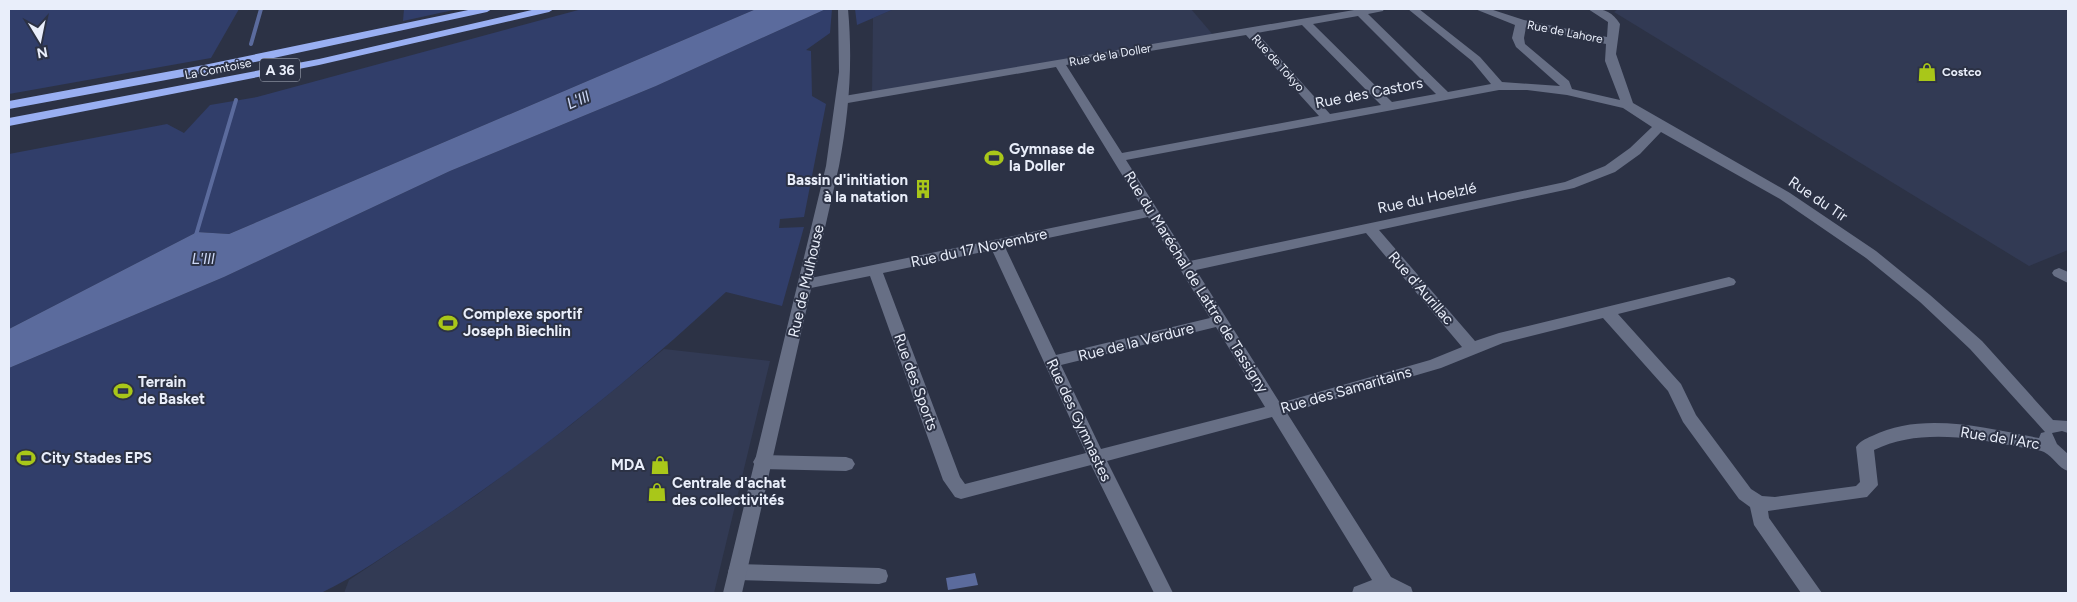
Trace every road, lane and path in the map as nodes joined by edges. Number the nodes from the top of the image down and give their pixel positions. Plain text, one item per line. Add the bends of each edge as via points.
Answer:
1 (487, 9) edge
2 (548, 9) edge
3 (843, 9) edge
4 (1379, 9) edge
5 (1413, 9) edge
6 (1480, 9) edge
7 (1593, 9) edge
8 (1360, 12) junction
9 (1304, 22) junction
10 (1521, 23) junction
11 (1249, 31) junction
12 (1610, 40) junction
13 (1059, 63) junction
14 (1499, 86) junction
15 (1568, 91) junction
16 (1444, 95) junction
17 (842, 100) junction
18 (9, 105) edge
19 (1627, 105) junction
20 (1389, 106) junction
21 (1327, 118) junction
22 (9, 122) edge
23 (1659, 127) junction
24 (1118, 158) junction
25 (1152, 212) junction
26 (1369, 228) junction
27 (997, 244) junction
28 (1186, 267) junction
29 (875, 270) junction
30 (1730, 282) dead end
31 (806, 284) junction
32 (1607, 312) junction
33 (1220, 321) junction
34 (1473, 349) junction
35 (1052, 362) junction
36 (1276, 410) junction
37 (2049, 427) junction
38 (2068, 427) edge
39 (2050, 447) junction
40 (1096, 457) junction
41 (762, 462) junction
42 (846, 464) dead end
43 (2068, 464) edge
44 (962, 492) joint
45 (1759, 503) junction
46 (737, 572) junction
47 (879, 576) dead end
48 (1384, 583) junction
49 (732, 593) edge
50 (1164, 593) edge
51 (1361, 593) edge
52 (1404, 593) edge
53 (1812, 593) edge

1 - 18 highway, La Comtoise / A 36 via 204,69
2 - 22 highway, La Comtoise / A 36 via 319,62
3 - 17 street, Rue de Mulhouse via 846,30
4 - 8 street, Rue de la Doller
5 - 14 street via 1476,59
6 - 10 street, Rue de Lahore
7 - 12 street via 1614,23 1615,30
8 - 9 street, Rue de la Doller
8 - 16 street
9 - 11 street, Rue de la Doller
9 - 20 street
10 - 12 street, Rue de Lahore
10 - 15 street, Rue de Lahore via 1520,45 1565,84
11 - 13 street, Rue de la Doller
11 - 21 street, Rue de Tokyo
12 - 19 street via 1614,72 1627,96
13 - 17 street, Rue de la Doller
13 - 24 street, Rue du Maréchal de Lattre de Tassigny
14 - 15 street, Rue des Castors
14 - 16 street, Rue des Castors
15 - 19 street, Rue des Castors
16 - 20 street, Rue des Castors
17 - 31 street, Rue de Mulhouse via 839,135
19 - 23 street, Rue du Tir
20 - 21 street, Rue des Castors
21 - 24 street, Rue des Castors
23 - 26 street, Rue du Hoelzlé via 1636,151 1610,169 1569,185
23 - 37 street, Rue du Tir via 1756,178 1874,257 1976,345
24 - 25 street, Rue du Maréchal de Lattre de Tassigny
25 - 27 street, Rue du 17 Novembre
25 - 28 street, Rue du Maréchal de Lattre de Tassigny
26 - 28 street, Rue du Hoelzlé
26 - 34 street, Rue d'Aurillac
27 - 29 street, Rue du 17 Novembre
27 - 35 street, Rue des Gymnastes
28 - 33 street, Rue du Maréchal de Lattre de Tassigny
29 - 31 street, Rue du 17 Novembre
29 - 44 street, Rue des Sports via 952,480
30 - 32 street, Rue des Samaritains
31 - 41 street, Rue de Mulhouse
32 - 34 street, Rue des Samaritains via 1499,338
32 - 45 street via 1675,388 1689,418 1745,494
33 - 35 street, Rue de la Verdure
33 - 36 street, Rue du Maréchal de Lattre de Tassigny
34 - 36 street, Rue des Samaritains via 1434,364
35 - 40 street, Rue des Gymnastes
36 - 40 street, Rue des Samaritains
36 - 48 street, Rue du Maréchal de Lattre de Tassigny
37 - 38 street
37 - 39 street via 2046,436
39 - 43 street
39 - 45 street, Rue de l'Arc via 1972,431 1939,430 1876,439 1865,446 1869,485 1861,492 1774,504
40 - 44 street, Rue des Samaritains
40 - 50 street, Rue des Gymnastes
41 - 42 street
41 - 46 street, Rue de Mulhouse
45 - 53 street via 1760,520
46 - 47 street
46 - 49 street, Rue de Mulhouse
48 - 51 street
48 - 52 street

